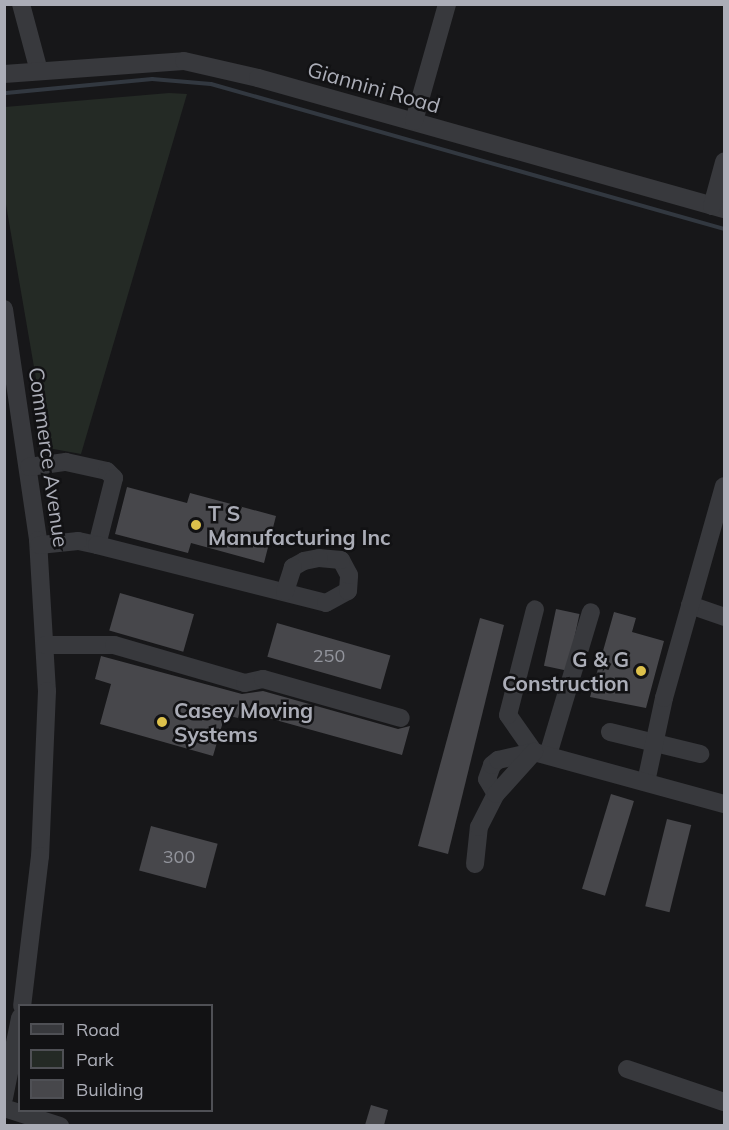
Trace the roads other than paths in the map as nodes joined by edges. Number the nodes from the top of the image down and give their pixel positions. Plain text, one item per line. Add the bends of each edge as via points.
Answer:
1 (21, 4) edge
2 (447, 4) edge
3 (39, 71) junction
4 (4, 74) edge
5 (414, 121) junction
6 (724, 162) edge
7 (718, 208) edge
8 (4, 309) edge
9 (29, 467) junction
10 (724, 486) edge
11 (39, 545) junction
12 (98, 545) junction
13 (285, 592) dead end
14 (690, 605) junction
15 (535, 609) dead end
16 (591, 612) dead end
17 (724, 617) edge
18 (45, 645) junction
19 (401, 717) dead end
20 (610, 732) dead end
21 (655, 741) junction
22 (541, 754) junction
23 (700, 754) dead end
24 (646, 782) junction
25 (724, 804) edge
26 (475, 864) dead end
27 (22, 1004) edge
28 (18, 1028) edge
29 (627, 1069) dead end
30 (4, 1098) edge
31 (724, 1102) edge
32 (4, 1108) edge
33 (60, 1125) edge

1 - 3 street
2 - 5 street
3 - 4 street, Giannini Road
3 - 5 street, Giannini Road via 184,61
5 - 7 street, Giannini Road
6 - 7 street
8 - 9 street, Commerce Avenue
9 - 11 street, Commerce Avenue
9 - 12 street via 66,462 107,471 114,478
10 - 14 street
11 - 12 street via 78,541
11 - 18 street, Commerce Avenue
12 - 13 street
14 - 17 street
14 - 21 street
15 - 22 street via 508,715
16 - 22 street
18 - 19 street via 114,645 245,683 263,679
18 - 27 street, Commerce Avenue via 47,691 40,856
20 - 21 street
21 - 23 street
21 - 24 street
22 - 24 street
22 - 26 street via 496,794 479,827
24 - 25 street
28 - 30 street
29 - 31 street
32 - 33 street

